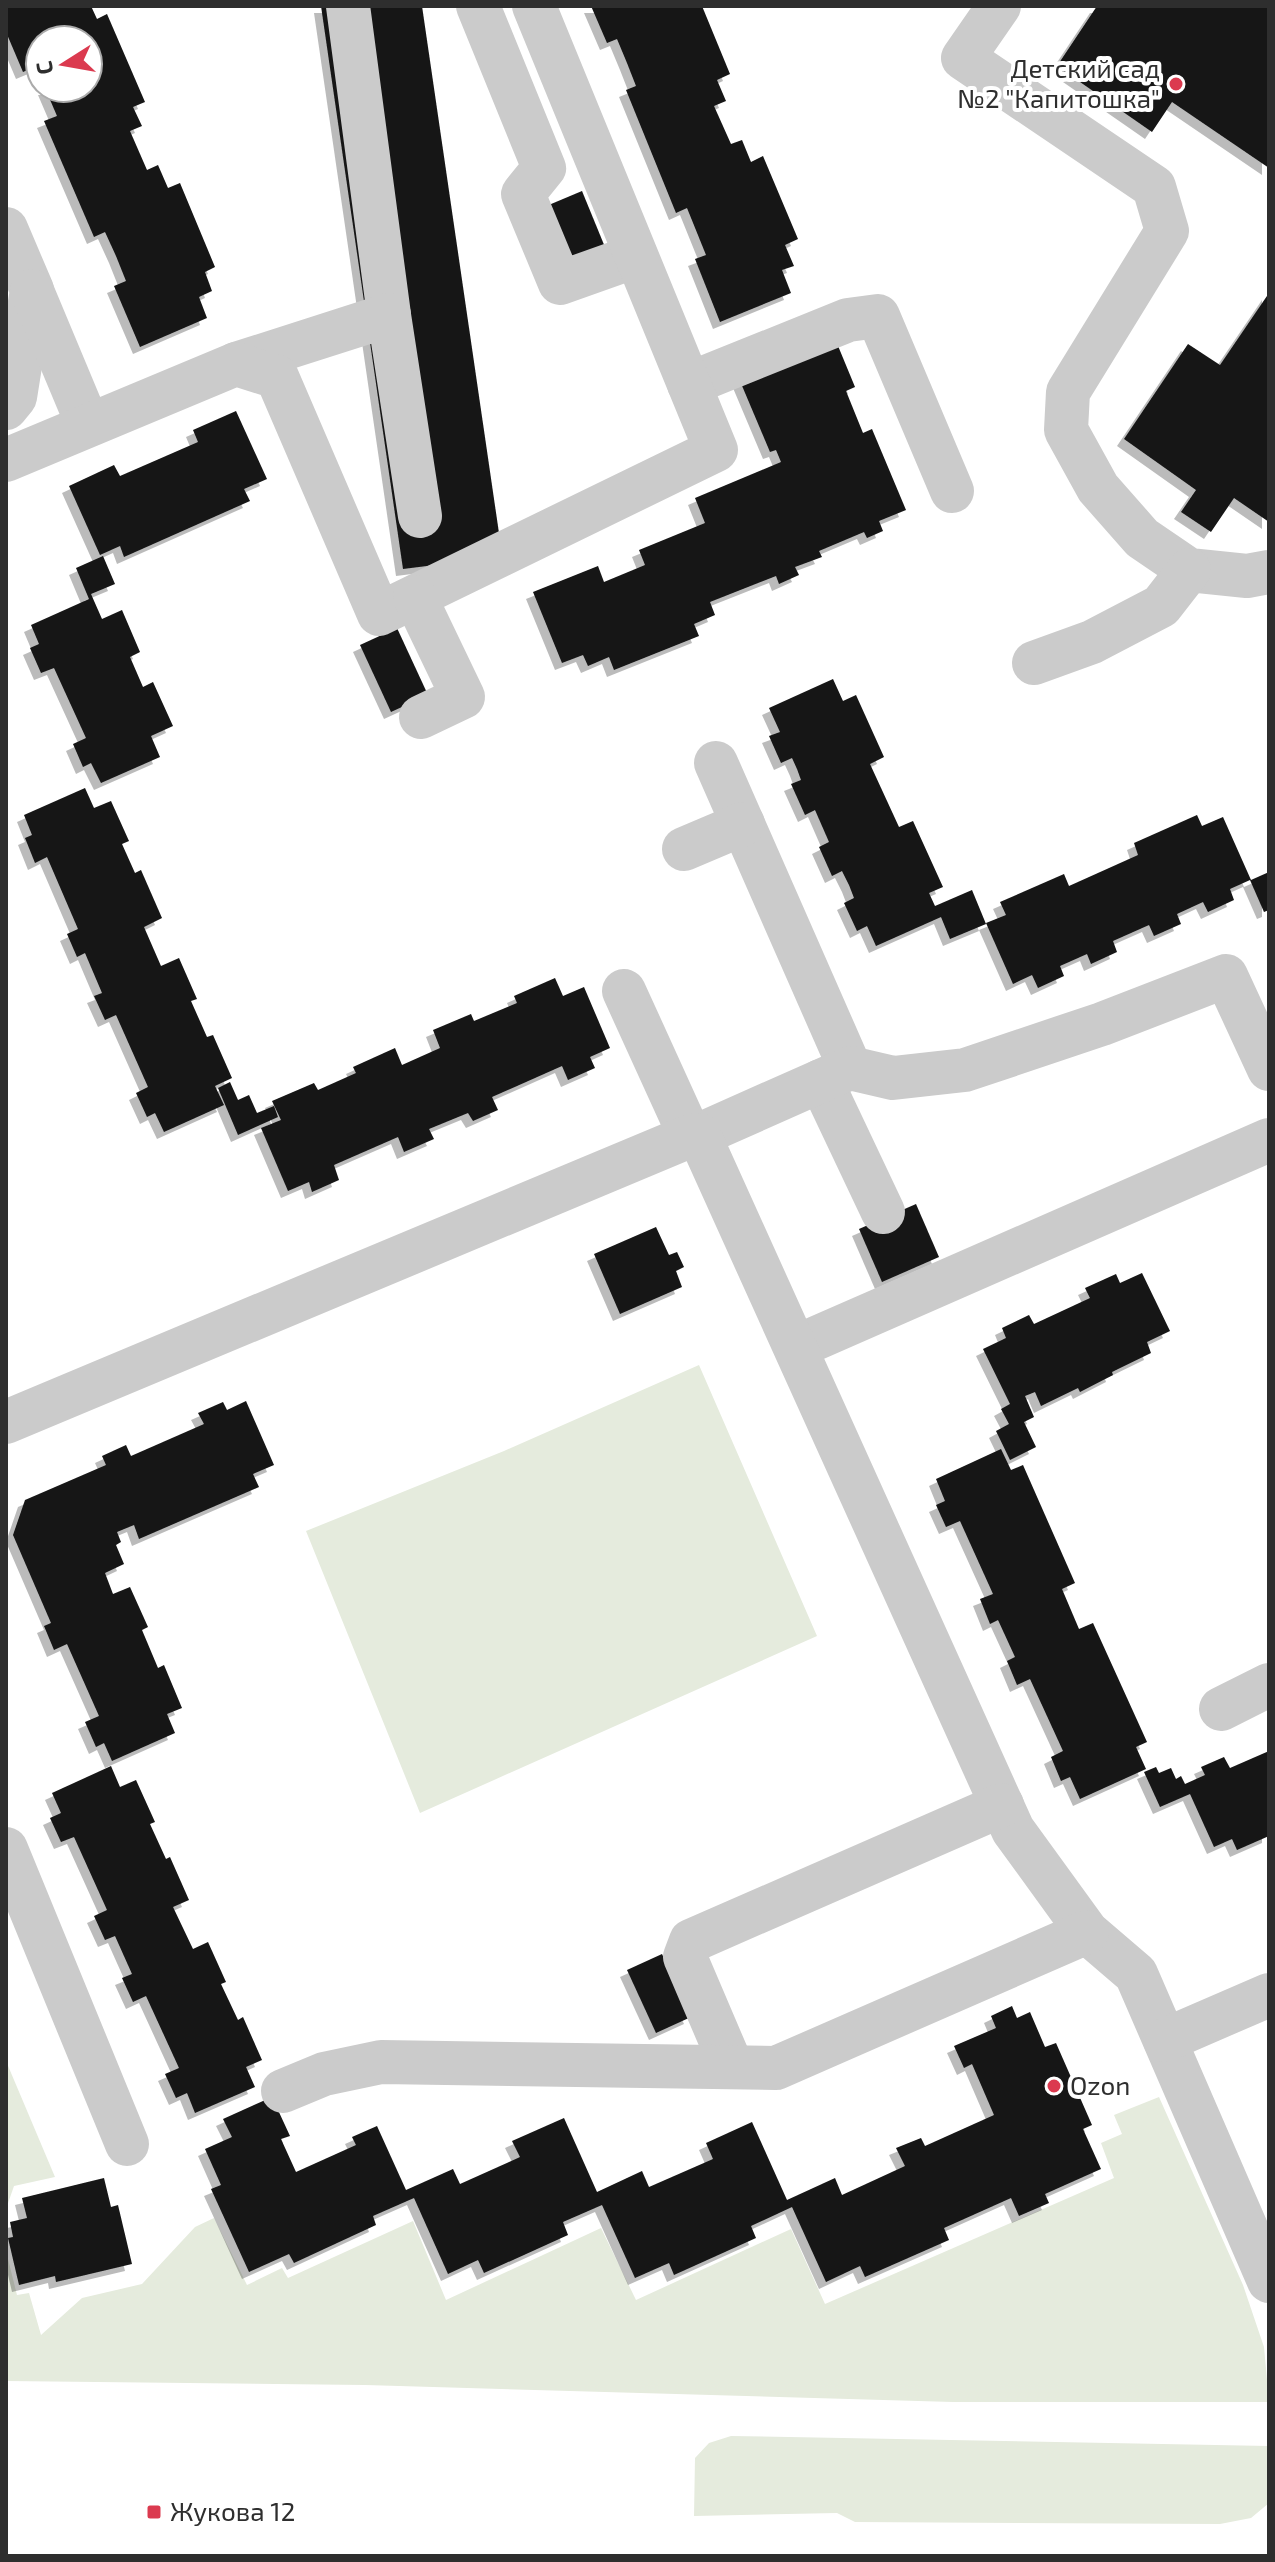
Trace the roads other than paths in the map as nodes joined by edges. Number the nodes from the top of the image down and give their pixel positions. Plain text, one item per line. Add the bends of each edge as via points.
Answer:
1 (348, 6) edge
2 (478, 6) edge
3 (534, 6) edge
4 (999, 6) edge
5 (6, 229) edge
6 (636, 256) junction
7 (32, 290) junction
8 (389, 315) junction
9 (236, 364) junction
10 (689, 384) junction
11 (6, 408) edge
12 (88, 425) junction
13 (6, 460) edge
14 (952, 491) dead end
15 (420, 516) dead end
16 (1189, 570) junction
17 (1269, 572) edge
18 (415, 597) junction
19 (1034, 663) dead end
20 (421, 717) dead end
21 (716, 763) dead end
22 (743, 824) junction
23 (684, 849) dead end
24 (624, 991) dead end
25 (1269, 1069) edge
26 (836, 1075) junction
27 (694, 1136) junction
28 (1269, 1140) edge
29 (883, 1212) dead end
30 (796, 1347) junction
31 (6, 1422) edge
32 (1269, 1685) edge
33 (1221, 1709) dead end
34 (1002, 1805) junction
35 (6, 1849) edge
36 (1087, 1932) junction
37 (1269, 1995) edge
38 (1165, 2040) junction
39 (732, 2067) junction
40 (283, 2091) dead end
41 (127, 2144) dead end
42 (1269, 2281) edge

1 - 8 lane
2 - 6 lane via 544,168 523,194 560,283
3 - 6 lane
4 - 16 lane via 963,58 1154,187 1167,231 1068,392 1066,430 1098,488 1133,528
5 - 7 lane
6 - 10 lane
7 - 11 lane via 15,397
7 - 12 lane
8 - 9 lane
8 - 15 lane
9 - 12 lane
9 - 18 lane via 277,377 379,614
10 - 14 lane via 848,320 878,316
10 - 18 lane via 716,450
12 - 13 lane
16 - 17 lane via 1247,576
16 - 19 lane via 1161,606 1092,642
18 - 20 lane via 463,697
21 - 22 lane
22 - 23 lane
22 - 26 lane
24 - 27 lane
25 - 26 lane via 1226,976 965,1070 893,1078
26 - 27 lane
26 - 29 lane
27 - 30 lane
27 - 31 lane
28 - 30 lane
30 - 34 lane
32 - 33 lane
34 - 36 lane via 1013,1830
34 - 39 lane via 691,1941 685,1957
35 - 41 lane
36 - 38 lane via 1136,1974
36 - 39 lane via 776,2068
37 - 38 lane
38 - 42 lane
39 - 40 lane via 381,2062 324,2074

